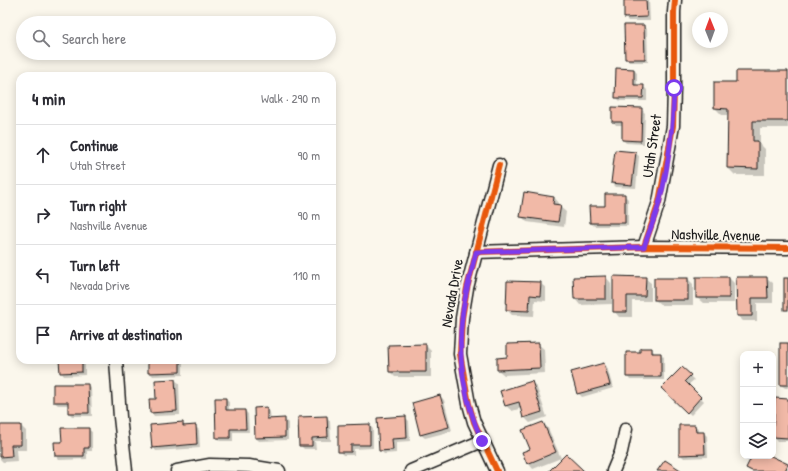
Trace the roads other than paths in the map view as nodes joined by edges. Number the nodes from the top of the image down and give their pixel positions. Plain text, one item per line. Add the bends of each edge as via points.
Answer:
1 (675, 0) edge
2 (499, 165) dead end
3 (644, 247) junction
4 (788, 248) edge
5 (476, 252) junction
6 (116, 364) edge
7 (626, 429) dead end
8 (482, 441) junction
9 (126, 471) edge
10 (177, 471) edge
11 (279, 471) edge
12 (411, 471) edge
13 (497, 471) edge
14 (613, 471) edge

1 - 3 street, Utah Street via 673,126 659,202
2 - 5 street, Nevada Drive
3 - 4 street, Nashville Avenue
3 - 5 street, Nashville Avenue
5 - 8 street, Nevada Drive via 462,318 460,354 468,404
6 - 9 street
7 - 14 street via 621,452
8 - 12 street
8 - 13 street, Nevada Drive
10 - 11 street via 210,465 249,466

